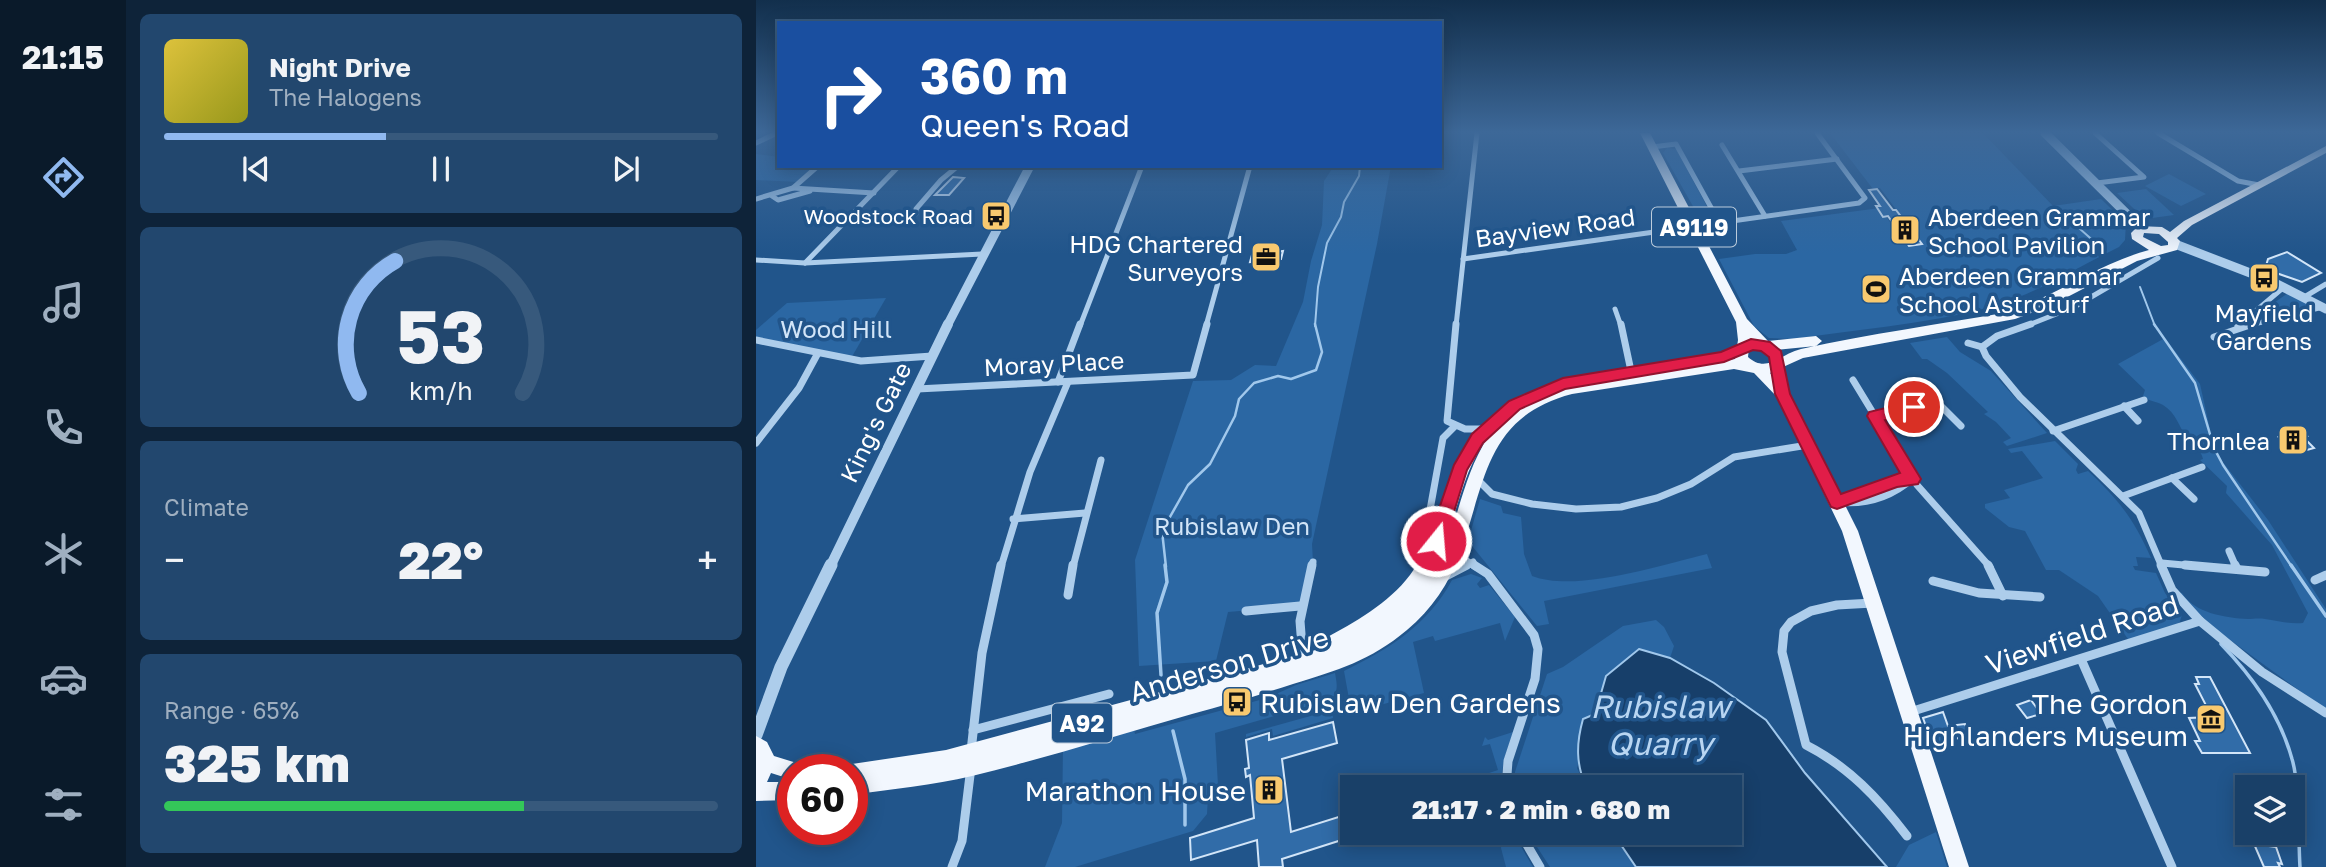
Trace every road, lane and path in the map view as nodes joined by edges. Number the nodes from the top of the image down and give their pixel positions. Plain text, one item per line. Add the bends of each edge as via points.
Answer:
1 (810, 173) edge
2 (892, 173) edge
3 (947, 173) edge
4 (1026, 173) edge
5 (1139, 173) edge
6 (1248, 173) edge
7 (1473, 173) edge
8 (1666, 173) edge
9 (1692, 173) edge
10 (1740, 173) edge
11 (1847, 173) edge
12 (2087, 173) edge
13 (2140, 173) edge
14 (2225, 173) edge
15 (2280, 173) edge
16 (2097, 183) junction
17 (2259, 185) junction
18 (793, 188) junction
19 (814, 189) junction
20 (874, 193) junction
21 (772, 196) junction
22 (756, 199) edge
23 (1765, 216) junction
24 (848, 220) junction
25 (1719, 222) junction
26 (2188, 223) junction
27 (1693, 226) junction
28 (2158, 230) junction
29 (2140, 232) junction
30 (2166, 248) junction
31 (982, 254) junction
32 (1464, 259) junction
33 (756, 260) edge
34 (805, 263) junction
35 (2114, 268) junction
36 (2129, 276) junction
37 (2326, 284) edge
38 (2284, 287) junction
39 (2306, 296) junction
40 (2325, 308) edge
41 (1615, 309) dead end
42 (1742, 322) junction
43 (2234, 328) junction
44 (2214, 337) dead end
45 (756, 340) edge
46 (1968, 343) dead end
47 (1765, 346) junction
48 (1982, 347) junction
49 (1743, 349) junction
50 (818, 353) junction
51 (932, 356) junction
52 (1776, 363) junction
53 (1753, 368) junction
54 (1631, 371) junction
55 (1853, 380) dead end
56 (1058, 382) junction
57 (1068, 382) junction
58 (1917, 382) dead end
59 (917, 389) junction
60 (1783, 394) junction
61 (1934, 400) junction
62 (2144, 400) dead end
63 (2124, 407) junction
64 (1875, 416) junction
65 (2138, 421) dead end
66 (1455, 426) junction
67 (1961, 426) dead end
68 (1486, 429) junction
69 (2053, 431) junction
70 (756, 443) edge
71 (1808, 445) junction
72 (1101, 460) dead end
73 (2202, 467) dead end
74 (1475, 477) junction
75 (2172, 478) junction
76 (1912, 479) junction
77 (2123, 496) junction
78 (2194, 499) dead end
79 (1512, 500) junction
80 (1837, 502) junction
81 (1510, 509) dead end
82 (1086, 513) junction
83 (1013, 519) junction
84 (1436, 541) junction
85 (1453, 550) junction
86 (2229, 551) dead end
87 (1416, 557) dead end
88 (1313, 562) dead end
89 (1473, 562) junction
90 (2162, 563) junction
91 (2237, 569) junction
92 (2264, 572) dead end
93 (2326, 575) edge
94 (1441, 579) junction
95 (2315, 580) dead end
96 (1933, 581) dead end
97 (1068, 595) dead end
98 (2003, 596) junction
99 (2040, 597) dead end
100 (1874, 603) junction
101 (1300, 606) junction
102 (1246, 611) dead end
103 (2200, 621) junction
104 (1305, 659) junction
105 (2081, 659) junction
106 (1108, 694) dead end
107 (766, 700) junction
108 (1909, 712) junction
109 (756, 713) edge
110 (2326, 713) edge
111 (972, 730) junction
112 (756, 735) edge
113 (756, 745) edge
114 (971, 760) junction
115 (765, 762) junction
116 (777, 766) edge
117 (868, 771) edge
118 (1507, 775) edge
119 (756, 783) edge
120 (868, 783) edge
121 (777, 791) edge
122 (756, 792) edge
123 (1907, 836) dead end
124 (1527, 845) edge
125 (952, 867) edge
126 (1540, 867) edge
127 (1959, 867) edge
128 (2172, 867) edge

1 - 18 street
2 - 20 street
3 - 24 street via 916,214 905,219
4 - 31 street, King's Gate
5 - 56 street
6 - 57 street, Moray Place via 1193,376
7 - 32 street
8 - 27 main road, A9119
9 - 25 street
10 - 23 street
11 - 23 street, Bayview Road via 1865,198 1859,204
12 - 16 street
13 - 16 street via 2144,177
14 - 17 street via 2245,184
15 - 17 main road, A92
16 - 29 street
17 - 26 main road, A92
18 - 19 street
18 - 21 street
19 - 20 street
19 - 21 street via 778,200
20 - 24 street
21 - 22 street
23 - 25 street, Bayview Road
24 - 34 street
25 - 27 street, Bayview Road
26 - 28 main road, A92
26 - 30 main road, A92
27 - 32 street, Bayview Road
27 - 42 main road, A9119
28 - 29 main road, A92
28 - 30 main road, A92
29 - 30 main road via 2142,243
29 - 47 main road, A92 via 2117,257 2003,310
30 - 35 main road, A92
30 - 36 street
30 - 38 street
31 - 34 street
31 - 51 street, King's Gate
32 - 66 street via 1446,413 1447,421
33 - 34 street
35 - 36 street
35 - 52 main road, A92 via 2011,316 1817,351
36 - 48 street via 2053,318 1989,339
37 - 39 street
38 - 39 street
38 - 43 street
39 - 40 street
40 - 43 street
41 - 54 street via 1625,333
42 - 47 main road, A9119
42 - 49 main road, A9119
43 - 44 street
45 - 50 street
46 - 48 street
47 - 49 main road, A92
47 - 52 main road via 1776,355
48 - 69 street via 2000,374
49 - 53 main road via 1741,358
49 - 54 main road, Anderson Drive / A92 via 1716,359
50 - 51 street via 861,361
50 - 70 street via 799,388
51 - 59 street, King's Gate
52 - 53 main road, A92 via 1770,369
52 - 60 main road
53 - 60 main road
53 - 74 main road, Anderson Drive / A92 via 1734,364 1660,374 1546,398 1503,428
54 - 68 main road, Anderson Drive / A92 via 1548,388 1515,405
55 - 64 street
56 - 57 street, Moray Place
56 - 59 street, Moray Place
57 - 83 street via 1036,452
58 - 61 street
59 - 107 street, King's Gate
60 - 71 main road
61 - 64 street
61 - 67 street
62 - 63 street
63 - 65 street
63 - 69 street
64 - 76 street
66 - 68 street
66 - 87 street via 1443,438 1426,532
68 - 84 main road, Anderson Drive / A92 via 1460,469
69 - 77 street
71 - 79 street via 1734,457 1691,484 1621,507 1576,509
71 - 80 main road
72 - 82 street
73 - 75 street
74 - 79 street via 1492,494
74 - 85 main road, Anderson Drive / A92
75 - 77 street
75 - 78 street
76 - 80 street via 1903,489 1875,499
76 - 98 street via 1990,563
77 - 90 street via 2139,513
79 - 81 street
80 - 100 main road
82 - 83 street
82 - 97 street
83 - 111 street via 988,614
84 - 85 street
84 - 104 main road, Anderson Drive / A92 via 1424,569 1394,604
85 - 89 street
85 - 94 main road, Anderson Drive / A92
85 - 104 main road, Anderson Drive via 1385,624 1336,652
86 - 91 street
88 - 101 street
89 - 94 street
89 - 118 street via 1529,625 1538,649 1535,679
90 - 91 street
90 - 103 street via 2177,597
91 - 92 street
93 - 95 street
94 - 114 main road, Anderson Drive / A92 via 1402,623 1367,650 1345,660 1238,693
96 - 98 street
98 - 99 street
100 - 108 main road
100 - 123 street via 1802,614 1781,640 1780,656 1806,745 1833,758 1867,787
101 - 102 street
101 - 104 street via 1297,628
103 - 105 street, Viewfield Road
103 - 110 street, Viewfield Road via 2262,672
104 - 114 main road, Anderson Drive / A92
105 - 108 street, Viewfield Road
105 - 128 street
106 - 111 street, Anderson Drive
107 - 109 street, King's Gate
107 - 112 street, King's Gate
108 - 127 main road
111 - 114 street
113 - 115 main road
114 - 117 main road, Anderson Drive / A92
114 - 120 main road, Anderson Drive / A92
114 - 125 street via 962,841
115 - 116 main road
115 - 119 main road
121 - 122 main road
124 - 126 street

